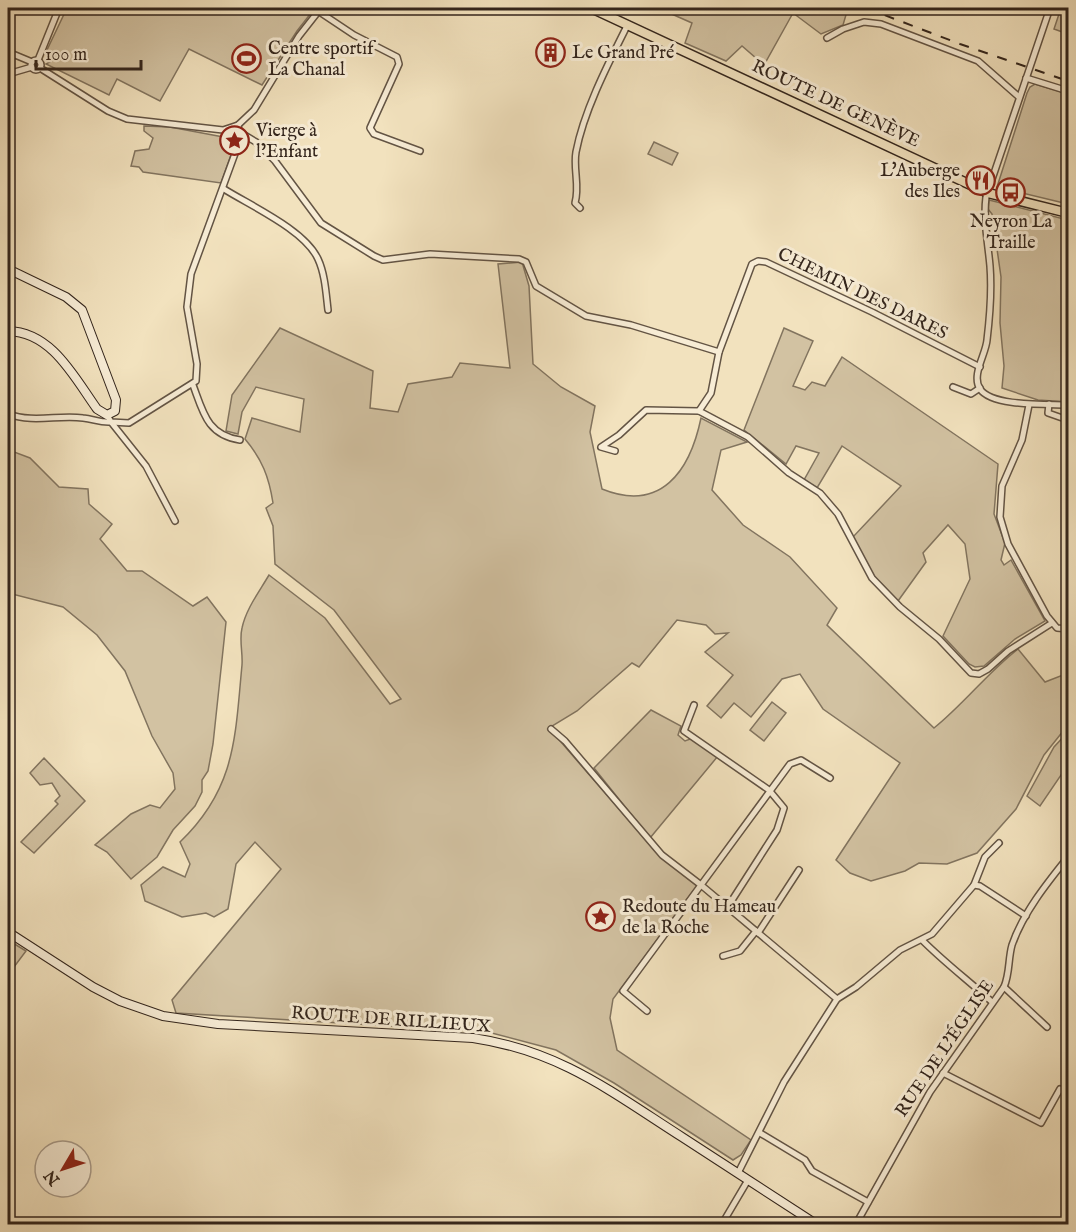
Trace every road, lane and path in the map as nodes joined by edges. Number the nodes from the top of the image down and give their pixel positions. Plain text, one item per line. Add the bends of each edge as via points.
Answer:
1 (58, 8) edge
2 (591, 8) edge
3 (1050, 8) edge
4 (320, 9) edge
5 (628, 24) junction
6 (827, 38) dead end
7 (8, 52) edge
8 (34, 63) junction
9 (8, 74) edge
10 (1026, 78) junction
11 (1068, 91) edge
12 (1019, 97) junction
13 (238, 125) junction
14 (241, 133) junction
15 (420, 151) dead end
16 (224, 189) junction
17 (988, 193) junction
18 (580, 208) dead end
19 (1068, 213) edge
20 (8, 269) edge
21 (328, 310) dead end
22 (8, 331) edge
23 (719, 352) junction
24 (980, 367) junction
25 (193, 385) junction
26 (953, 387) dead end
27 (980, 388) junction
28 (1029, 405) junction
29 (1049, 405) junction
30 (1068, 405) edge
31 (699, 411) junction
32 (8, 414) edge
33 (109, 419) junction
34 (1068, 420) edge
35 (240, 440) dead end
36 (615, 452) dead end
37 (175, 521) dead end
38 (1052, 623) junction
39 (1068, 629) edge
40 (694, 705) dead end
41 (551, 729) dead end
42 (830, 778) dead end
43 (769, 790) junction
44 (999, 843) dead end
45 (1068, 857) edge
46 (799, 870) dead end
47 (701, 885) junction
48 (974, 885) junction
49 (727, 908) junction
50 (1026, 916) junction
51 (8, 932) edge
52 (757, 932) junction
53 (922, 940) junction
54 (723, 956) dead end
55 (1004, 987) junction
56 (837, 999) junction
57 (992, 1002) junction
58 (647, 1011) dead end
59 (1047, 1026) dead end
60 (943, 1073) junction
61 (1060, 1089) dead end
62 (760, 1133) junction
63 (738, 1173) junction
64 (748, 1180) junction
65 (868, 1202) junction
66 (722, 1224) edge
67 (816, 1224) edge
68 (856, 1224) edge

1 - 8 street
2 - 5 main road, ROUTE DE GENÈVE
3 - 10 street
4 - 13 street via 254,110
4 - 15 street via 354,35 397,57 399,64 370,128 374,134
5 - 17 main road, ROUTE DE GENÈVE
5 - 18 street via 609,61 579,141 575,203
6 - 12 street via 864,22 882,24 978,61
7 - 8 street
8 - 9 street
8 - 13 street via 37,70 40,68 127,119 223,130
10 - 11 street
10 - 12 street
12 - 17 street
13 - 14 street
14 - 16 street
14 - 23 street via 275,161 321,223 374,256 383,260 430,254 519,259 526,262 536,286 586,316 631,325
16 - 21 street via 297,234 311,248 322,270
16 - 25 street via 191,274 187,307 197,364
17 - 19 main road, ROUTE DE GENÈVE
17 - 24 street via 984,213 990,315
20 - 33 street via 66,297 82,310 116,400 116,411
22 - 33 street via 28,333 46,344
23 - 24 street, CHEMIN DES DARES via 752,264 758,261 872,312
23 - 31 street, CHEMIN DES DARES via 711,393
24 - 27 street
25 - 33 street via 129,423
25 - 35 street via 210,424 221,435
26 - 27 street via 971,394
27 - 28 street via 989,397
28 - 29 street
28 - 38 street via 1022,440 1002,486 1000,517 1008,544
29 - 30 street
29 - 34 street via 1048,413
31 - 36 street via 646,410 601,447
31 - 38 street via 748,437 825,498 838,514 872,578 971,673 988,669
32 - 33 street via 27,419 84,417 101,423
33 - 37 street via 146,466
38 - 39 street
40 - 43 street via 684,731
41 - 47 street via 662,855
42 - 43 street via 795,760
43 - 47 street
43 - 49 street via 781,803 784,814
44 - 48 street via 985,857
45 - 50 street, RUE DE L'ÉGLISE
46 - 52 street
47 - 49 street
47 - 58 street via 622,991
48 - 50 street
48 - 53 street via 939,928
49 - 52 street
50 - 55 street, RUE DE L'ÉGLISE via 1012,946
51 - 63 street, ROUTE DE RILLIEUX via 93,987 163,1016 218,1024 454,1036 523,1048 581,1073
52 - 54 street via 740,951
52 - 56 street
53 - 56 street via 900,950
53 - 57 street
55 - 57 street, RUE DE L'ÉGLISE
55 - 59 street
56 - 62 street via 789,1074
57 - 60 street, RUE DE L'ÉGLISE
60 - 61 street via 1041,1123
60 - 65 street, RUE DE L'ÉGLISE
62 - 63 street
62 - 65 street via 805,1160 812,1171
63 - 64 street, ROUTE DE RILLIEUX
64 - 66 street
64 - 67 street, ROUTE DE RILLIEUX
65 - 68 street, RUE DE L'ÉGLISE

